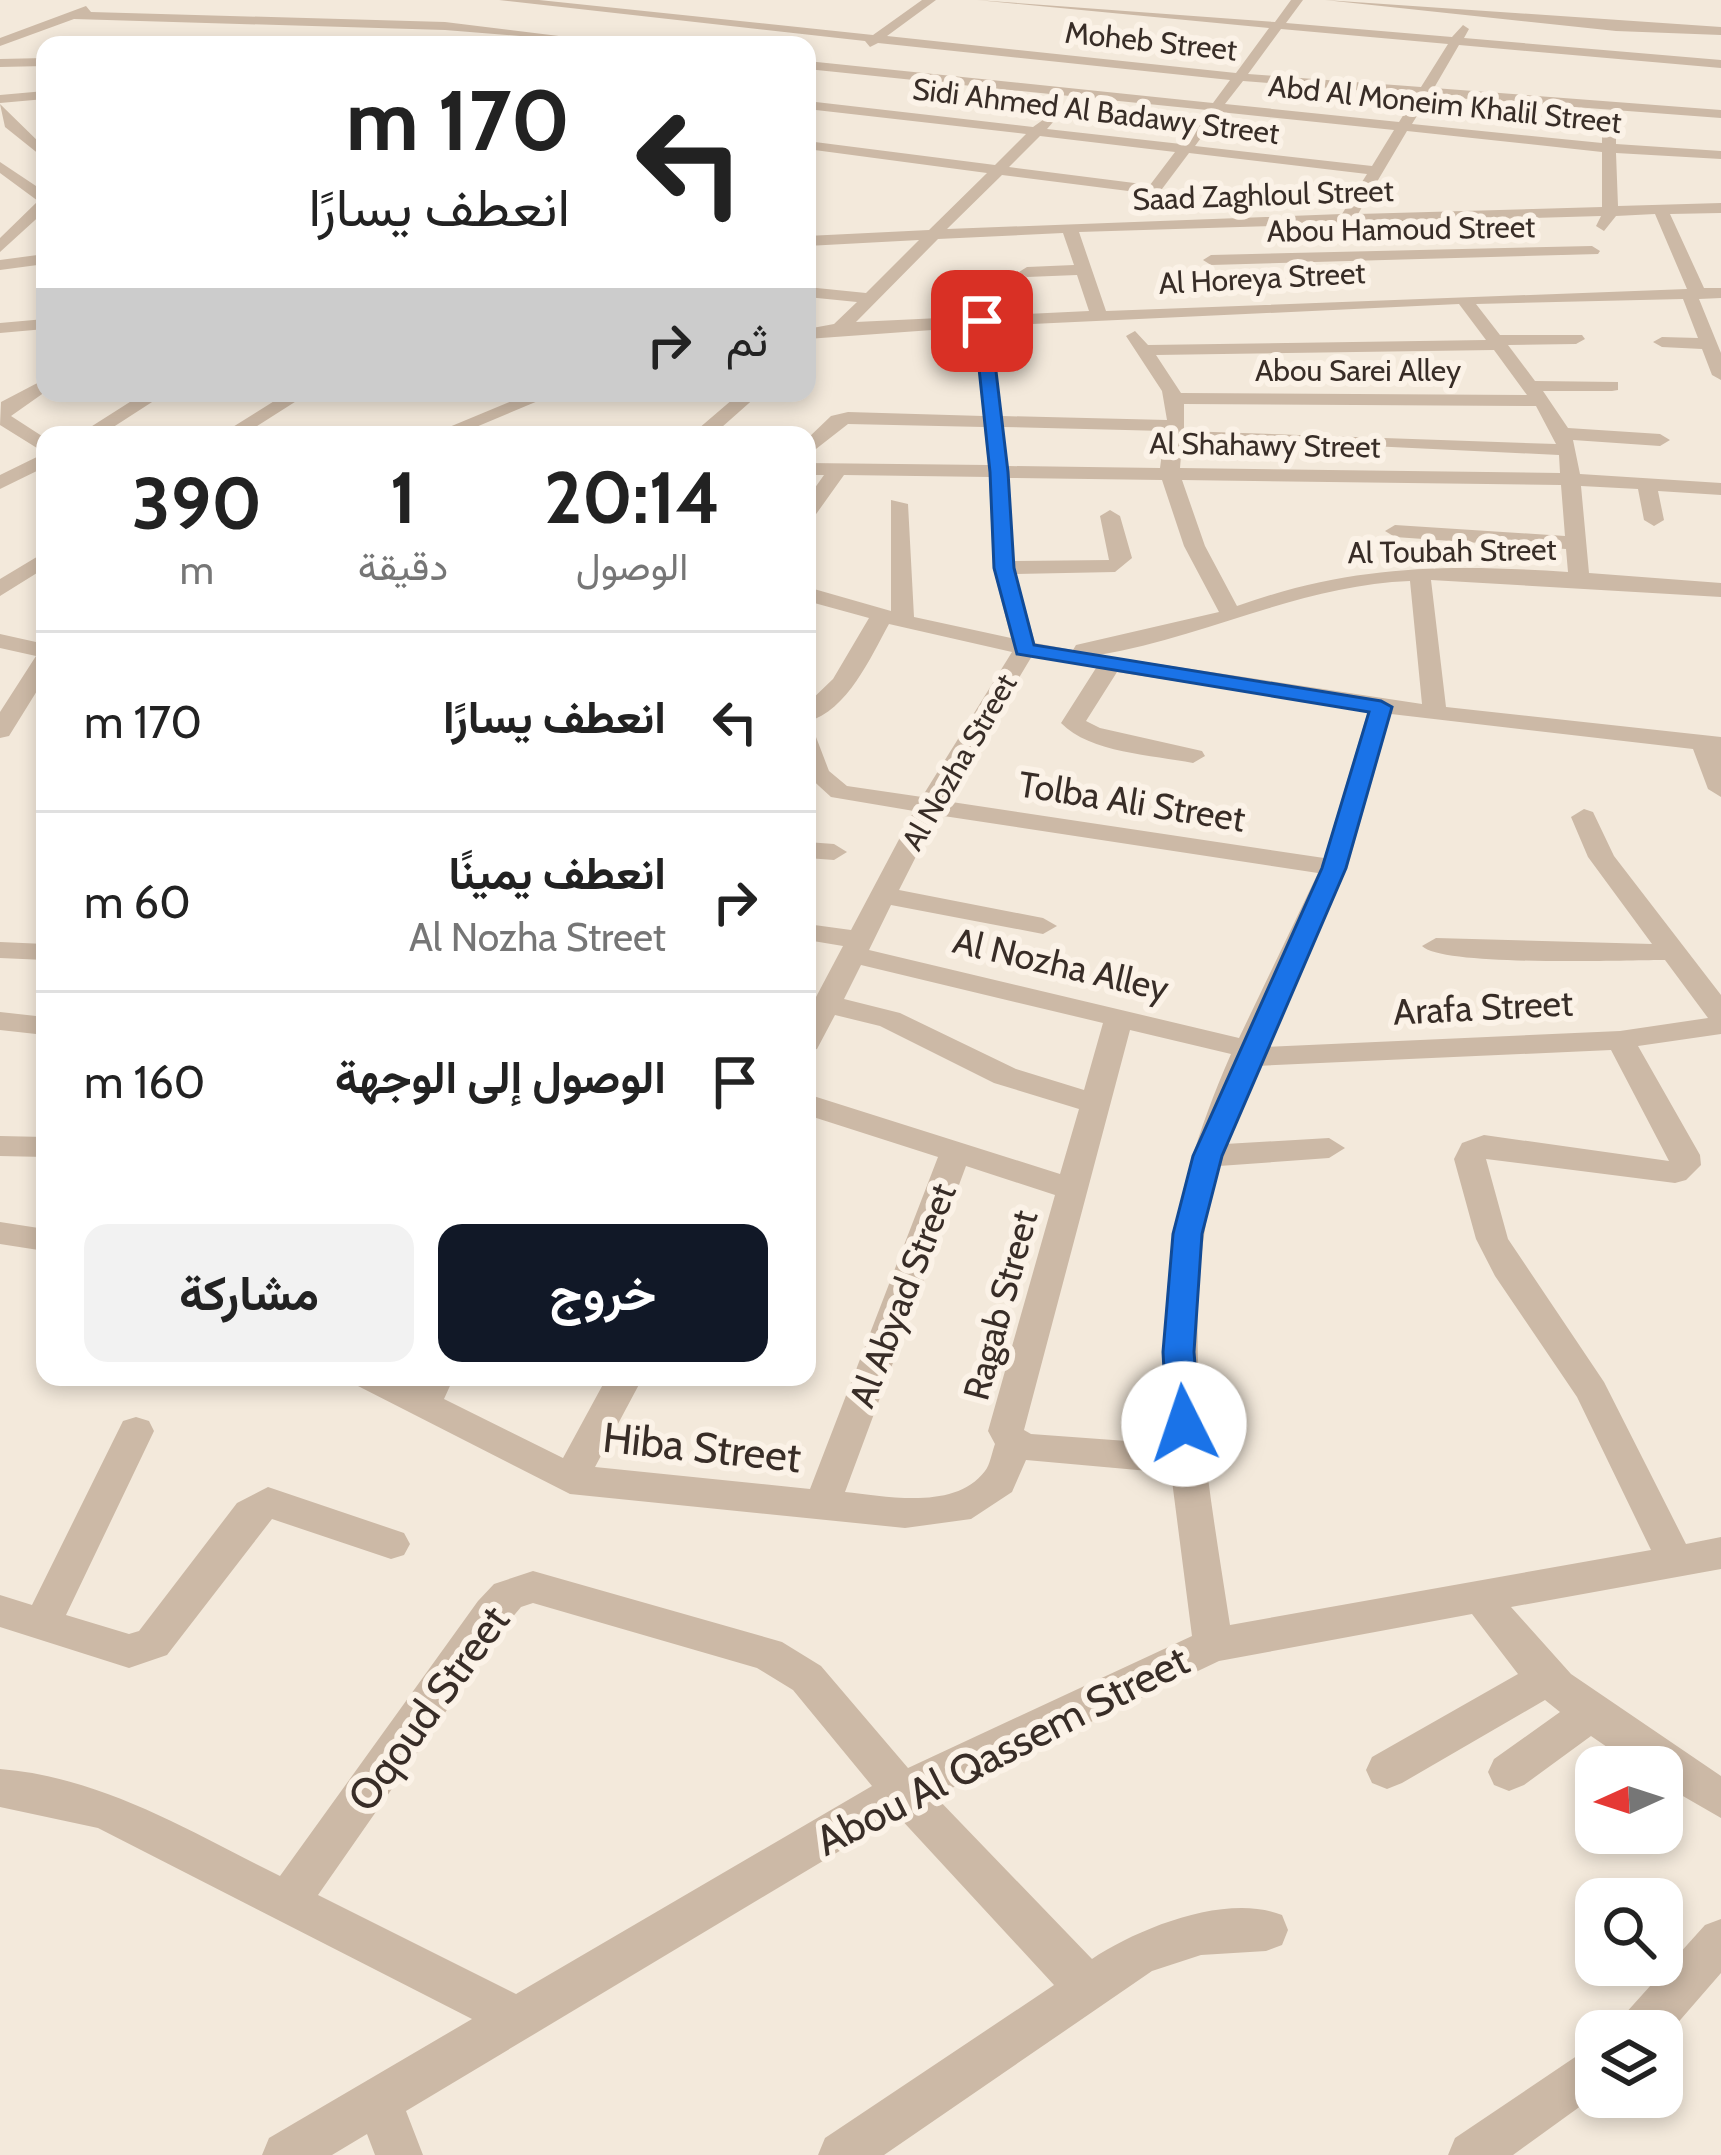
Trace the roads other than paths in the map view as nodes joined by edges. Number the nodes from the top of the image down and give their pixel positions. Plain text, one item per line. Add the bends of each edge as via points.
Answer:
1 (115, 0) edge
2 (505, 0) edge
3 (930, 0) edge
4 (983, 0) edge
5 (1172, 0) edge
6 (1297, 0) edge
7 (1331, 0) edge
8 (1481, 0) edge
9 (1064, 3) edge
10 (1471, 14) junction
11 (70, 16) junction
12 (1157, 16) junction
13 (448, 19) junction
14 (227, 20) junction
15 (1616, 20) junction
16 (1280, 26) junction
17 (1721, 31) edge
18 (1140, 32) dead end
19 (205, 36) edge
20 (443, 36) edge
21 (564, 36) edge
22 (877, 38) junction
23 (0, 42) edge
24 (1456, 43) junction
25 (820, 45) dead end
26 (1123, 47) dead end
27 (861, 50) junction
28 (1614, 58) junction
29 (36, 62) edge
30 (0, 63) edge
31 (1106, 64) junction
32 (1721, 64) edge
33 (816, 65) edge
34 (836, 68) junction
35 (1240, 77) junction
36 (821, 79) dead end
37 (1425, 92) junction
38 (1073, 94) junction
39 (36, 97) edge
40 (0, 104) edge
41 (1610, 105) junction
42 (816, 106) edge
43 (1216, 109) junction
44 (1721, 113) edge
45 (27, 122) dead end
46 (10, 124) junction
47 (1402, 128) junction
48 (1036, 132) junction
49 (36, 138) edge
50 (25, 140) junction
51 (816, 146) edge
52 (36, 148) edge
53 (1608, 148) junction
54 (1185, 149) junction
55 (1721, 155) edge
56 (0, 166) edge
57 (1000, 170) junction
58 (1378, 171) junction
59 (1155, 190) junction
60 (0, 192) edge
61 (36, 197) edge
62 (36, 199) edge
63 (36, 202) edge
64 (1721, 208) edge
65 (1661, 211) junction
66 (1610, 213) junction
67 (1348, 219) junction
68 (1128, 225) junction
69 (1070, 230) junction
70 (932, 235) junction
71 (816, 241) edge
72 (0, 247) edge
73 (1592, 251) junction
74 (1440, 255) junction
75 (1330, 257) junction
76 (36, 260) edge
77 (1211, 260) dead end
78 (0, 265) edge
79 (1454, 269) dead end
80 (1084, 270) junction
81 (1028, 272) dead end
82 (1342, 273) dead end
83 (816, 293) edge
84 (1721, 293) edge
85 (1470, 294) junction
86 (1694, 294) junction
87 (1590, 296) junction
88 (868, 298) junction
89 (816, 312) edge
90 (1126, 314) junction
91 (1099, 315) junction
92 (846, 321) junction
93 (982, 321) junction
94 (36, 325) edge
95 (1711, 325) edge
96 (5, 330) edge
97 (816, 331) edge
98 (1662, 342) dead end
99 (1709, 344) junction
100 (1500, 347) junction
101 (1581, 347) dead end
102 (1141, 350) junction
103 (1721, 375) edge
104 (1612, 386) dead end
105 (36, 389) edge
106 (1536, 394) junction
107 (1174, 398) junction
108 (142, 402) edge
109 (285, 402) edge
110 (490, 402) edge
111 (522, 402) edge
112 (741, 402) edge
113 (500, 410) junction
114 (994, 421) junction
115 (103, 426) edge
116 (245, 426) edge
117 (462, 426) edge
118 (498, 426) edge
119 (712, 426) edge
120 (1174, 432) junction
121 (1660, 440) dead end
122 (36, 441) edge
123 (816, 441) edge
124 (1564, 441) junction
125 (36, 464) edge
126 (816, 470) edge
127 (838, 470) junction
128 (999, 472) junction
129 (1170, 474) junction
130 (1571, 479) junction
131 (0, 483) edge
132 (1647, 484) junction
133 (1721, 489) edge
134 (816, 501) edge
135 (898, 504) dead end
136 (1110, 516) dead end
137 (1654, 520) dead end
138 (1395, 532) dead end
139 (1576, 543) junction
140 (36, 564) edge
141 (1004, 568) junction
142 (1420, 576) junction
143 (1579, 580) junction
144 (0, 590) edge
145 (1721, 590) edge
146 (816, 597) edge
147 (1232, 614) junction
148 (892, 620) junction
149 (0, 640) edge
150 (1025, 650) junction
151 (36, 652) edge
152 (1050, 654) junction
153 (1110, 664) junction
154 (36, 670) edge
155 (1381, 707) junction
156 (816, 709) edge
157 (1435, 715) junction
158 (0, 730) edge
159 (1712, 744) edge
160 (1193, 756) dead end
161 (816, 773) edge
162 (1721, 789) edge
163 (929, 806) junction
164 (1584, 818) dead end
165 (1334, 868) junction
166 (883, 895) junction
167 (1043, 926) dead end
168 (816, 935) edge
169 (1436, 946) dead end
170 (856, 947) junction
171 (0, 950) edge
172 (36, 952) edge
173 (1672, 952) junction
174 (827, 1004) junction
175 (1721, 1015) edge
176 (1119, 1018) junction
177 (0, 1021) edge
178 (36, 1025) edge
179 (816, 1025) edge
180 (1721, 1025) edge
181 (1620, 1040) junction
182 (1249, 1053) junction
183 (1096, 1104) junction
184 (816, 1107) edge
185 (0, 1146) edge
186 (36, 1147) edge
187 (1329, 1148) dead end
188 (956, 1152) junction
189 (1208, 1156) junction
190 (1072, 1189) junction
191 (0, 1233) edge
192 (36, 1239) edge
193 (620, 1386) edge
194 (429, 1391) edge
195 (136, 1431) dead end
196 (1014, 1443) junction
197 (1186, 1460) junction
198 (570, 1478) junction
199 (822, 1505) junction
200 (391, 1544) dead end
201 (1721, 1553) edge
202 (1676, 1561) junction
203 (1480, 1594) junction
204 (0, 1611) edge
205 (42, 1624) junction
206 (1213, 1645) junction
207 (1545, 1679) junction
208 (1590, 1713) junction
209 (1387, 1770) dead end
210 (1509, 1772) dead end
211 (0, 1788) edge
212 (902, 1791) junction
213 (1721, 1798) edge
214 (286, 1904) junction
215 (1266, 1930) dead end
216 (1721, 1940) edge
217 (1087, 1986) junction
218 (1659, 2010) edge
219 (518, 2018) junction
220 (1575, 2081) edge
221 (378, 2101) junction
222 (286, 2155) edge
223 (399, 2155) edge
224 (842, 2155) edge
225 (1472, 2155) edge

1 - 11 street
2 - 22 street, Moheb Street
3 - 22 street
4 - 9 street
5 - 12 street
6 - 16 street
7 - 10 street
8 - 10 street
9 - 12 street
10 - 15 street
10 - 24 street
11 - 14 street
11 - 23 street
12 - 16 street
12 - 18 street
13 - 14 street
13 - 20 street
13 - 21 street
14 - 19 street
15 - 17 street
15 - 28 street
16 - 24 street
16 - 35 street
22 - 27 street
22 - 31 street, Moheb Street
24 - 28 street
24 - 37 street
25 - 27 street
26 - 31 street
27 - 34 street
28 - 32 street
29 - 30 street
31 - 35 street, Moheb Street
31 - 38 street
33 - 34 street, Abd Al Moneim Khalil Street
34 - 36 street
34 - 38 street, Abd Al Moneim Khalil Street
35 - 37 street, Moheb Street
35 - 43 street
37 - 41 street, Moheb Street
37 - 47 street
38 - 43 street, Abd Al Moneim Khalil Street
38 - 48 street
39 - 40 street
40 - 46 street
41 - 44 street, Moheb Street
41 - 53 street
42 - 48 street, Sidi Ahmed Al Badawy Street
43 - 47 street, Abd Al Moneim Khalil Street
43 - 54 street
45 - 46 street
46 - 50 street
47 - 53 street, Abd Al Moneim Khalil Street
47 - 58 street
48 - 54 street, Sidi Ahmed Al Badawy Street
48 - 57 street
49 - 50 street
50 - 52 street
51 - 57 street
53 - 55 street, Abd Al Moneim Khalil Street
53 - 66 street
54 - 58 street, Sidi Ahmed Al Badawy Street
54 - 59 street
56 - 61 street
57 - 59 street
57 - 70 street
58 - 67 street
59 - 68 street
60 - 62 street
63 - 72 street
64 - 65 street, Saad Zaghloul Street
65 - 66 street, Saad Zaghloul Street
65 - 86 street
66 - 67 street, Saad Zaghloul Street
66 - 73 street
67 - 68 street, Saad Zaghloul Street
68 - 69 street, Saad Zaghloul Street
69 - 70 street, Saad Zaghloul Street
69 - 80 street
70 - 71 street, Saad Zaghloul Street
70 - 88 street
73 - 74 street, Abou Hamoud Street
73 - 87 street
74 - 75 street, Abou Hamoud Street
74 - 79 street
75 - 77 street, Abou Hamoud Street
75 - 82 street
76 - 78 street
80 - 81 street
80 - 91 street
83 - 88 street
84 - 86 street, Al Horeya Street
85 - 87 street, Al Horeya Street
85 - 90 street, Al Horeya Street
85 - 100 street
86 - 87 street, Al Horeya Street
86 - 95 street
88 - 92 street
89 - 92 street
90 - 91 street, Al Horeya Street
90 - 102 street
91 - 93 street, Al Horeya Street
92 - 93 street, Al Horeya Street
92 - 97 street, Al Horeya Street
93 - 114 street, Al Nozha Street
94 - 96 street
95 - 99 street
98 - 99 street
99 - 103 street
100 - 101 street
100 - 102 street
100 - 106 street
102 - 107 street
104 - 106 street, Abou Sarei Alley
105 - 122 street via 1,417
106 - 107 street, Abou Sarei Alley
106 - 124 street
107 - 120 street
108 - 115 street
109 - 116 street
110 - 113 street
111 - 113 street
112 - 119 street
113 - 117 street
113 - 118 street
114 - 120 street
114 - 123 street via 848,418
114 - 128 street, Al Nozha Street
120 - 124 street
120 - 129 street
121 - 124 street
124 - 130 street
125 - 131 street
126 - 127 street, Al Shahawy Street
127 - 128 street, Al Shahawy Street
127 - 134 street
128 - 129 street, Al Shahawy Street
128 - 141 street, Al Nozha Street
129 - 130 street, Al Shahawy Street
129 - 147 street via 1214,594
130 - 132 street, Al Shahawy Street
130 - 139 street
132 - 133 street, Al Shahawy Street
132 - 137 street
135 - 148 street
136 - 141 street via 1121,558 1115,566
138 - 139 street
139 - 143 street
140 - 144 street
141 - 150 street, Al Nozha Street
142 - 143 street, Al Toubah Street
142 - 147 street, Al Toubah Street via 1349,580
142 - 157 street
143 - 145 street, Al Toubah Street
146 - 148 street
147 - 152 street, Al Toubah Street via 1148,639
148 - 150 street
148 - 156 street
149 - 151 street
150 - 152 street
150 - 163 street, Al Nozha Street
152 - 153 street
153 - 155 street
153 - 160 street via 1072,723
154 - 158 street
155 - 157 street
155 - 165 street
157 - 159 street
159 - 162 street
161 - 163 street, Tolba Ali Street via 840,792
163 - 165 street, Tolba Ali Street
163 - 166 street, Al Nozha Street
164 - 173 street via 1601,857
165 - 182 street
166 - 167 street
166 - 170 street, Al Nozha Street
168 - 170 street, Al Nozha Alley
169 - 173 street
170 - 174 street, Al Nozha Street
170 - 176 street, Al Nozha Alley
171 - 172 street
173 - 175 street
174 - 179 street, Al Nozha Street
174 - 183 street via 903,1024 1005,1076
176 - 182 street, Al Nozha Alley
176 - 183 street, Ragab Street
177 - 178 street
180 - 181 street, Arafa Street
181 - 182 street, Arafa Street
181 - 202 street via 1685,1166 1675,1172 1484,1145 1470,1160 1492,1239 1592,1391
182 - 189 street
183 - 190 street, Ragab Street
184 - 188 street
185 - 186 street
187 - 189 street
188 - 190 street
188 - 199 street, Al Abyad Street
189 - 197 street via 1187,1234 1178,1352
190 - 196 street, Ragab Street via 1006,1431
191 - 192 street
193 - 198 street
194 - 198 street, Hiba Street
195 - 205 street
196 - 197 street, Ragab Street
196 - 199 street, Hiba Street via 999,1482 958,1508 904,1513
197 - 206 street
198 - 199 street, Hiba Street
200 - 205 street via 268,1502 250,1514 153,1643 129,1651
201 - 202 street, Abou Al Qassem Street
202 - 203 street, Abou Al Qassem Street
203 - 206 street, Abou Al Qassem Street
203 - 207 street via 1506,1638
204 - 205 street
206 - 212 street, Abou Al Qassem Street
207 - 208 street
207 - 209 street
208 - 210 street
208 - 213 street
211 - 214 street via 106,1811
212 - 214 street, Oqoud Street via 806,1678 767,1654 533,1587 508,1595 492,1613
212 - 217 street, Oqoud Street
212 - 219 street, Abou Al Qassem Street
214 - 219 street
215 - 217 street via 1201,1934 1140,1953
216 - 218 street
217 - 224 street
219 - 221 street, Abou Al Qassem Street
220 - 225 street
221 - 222 street, Abou Al Qassem Street
221 - 223 street

